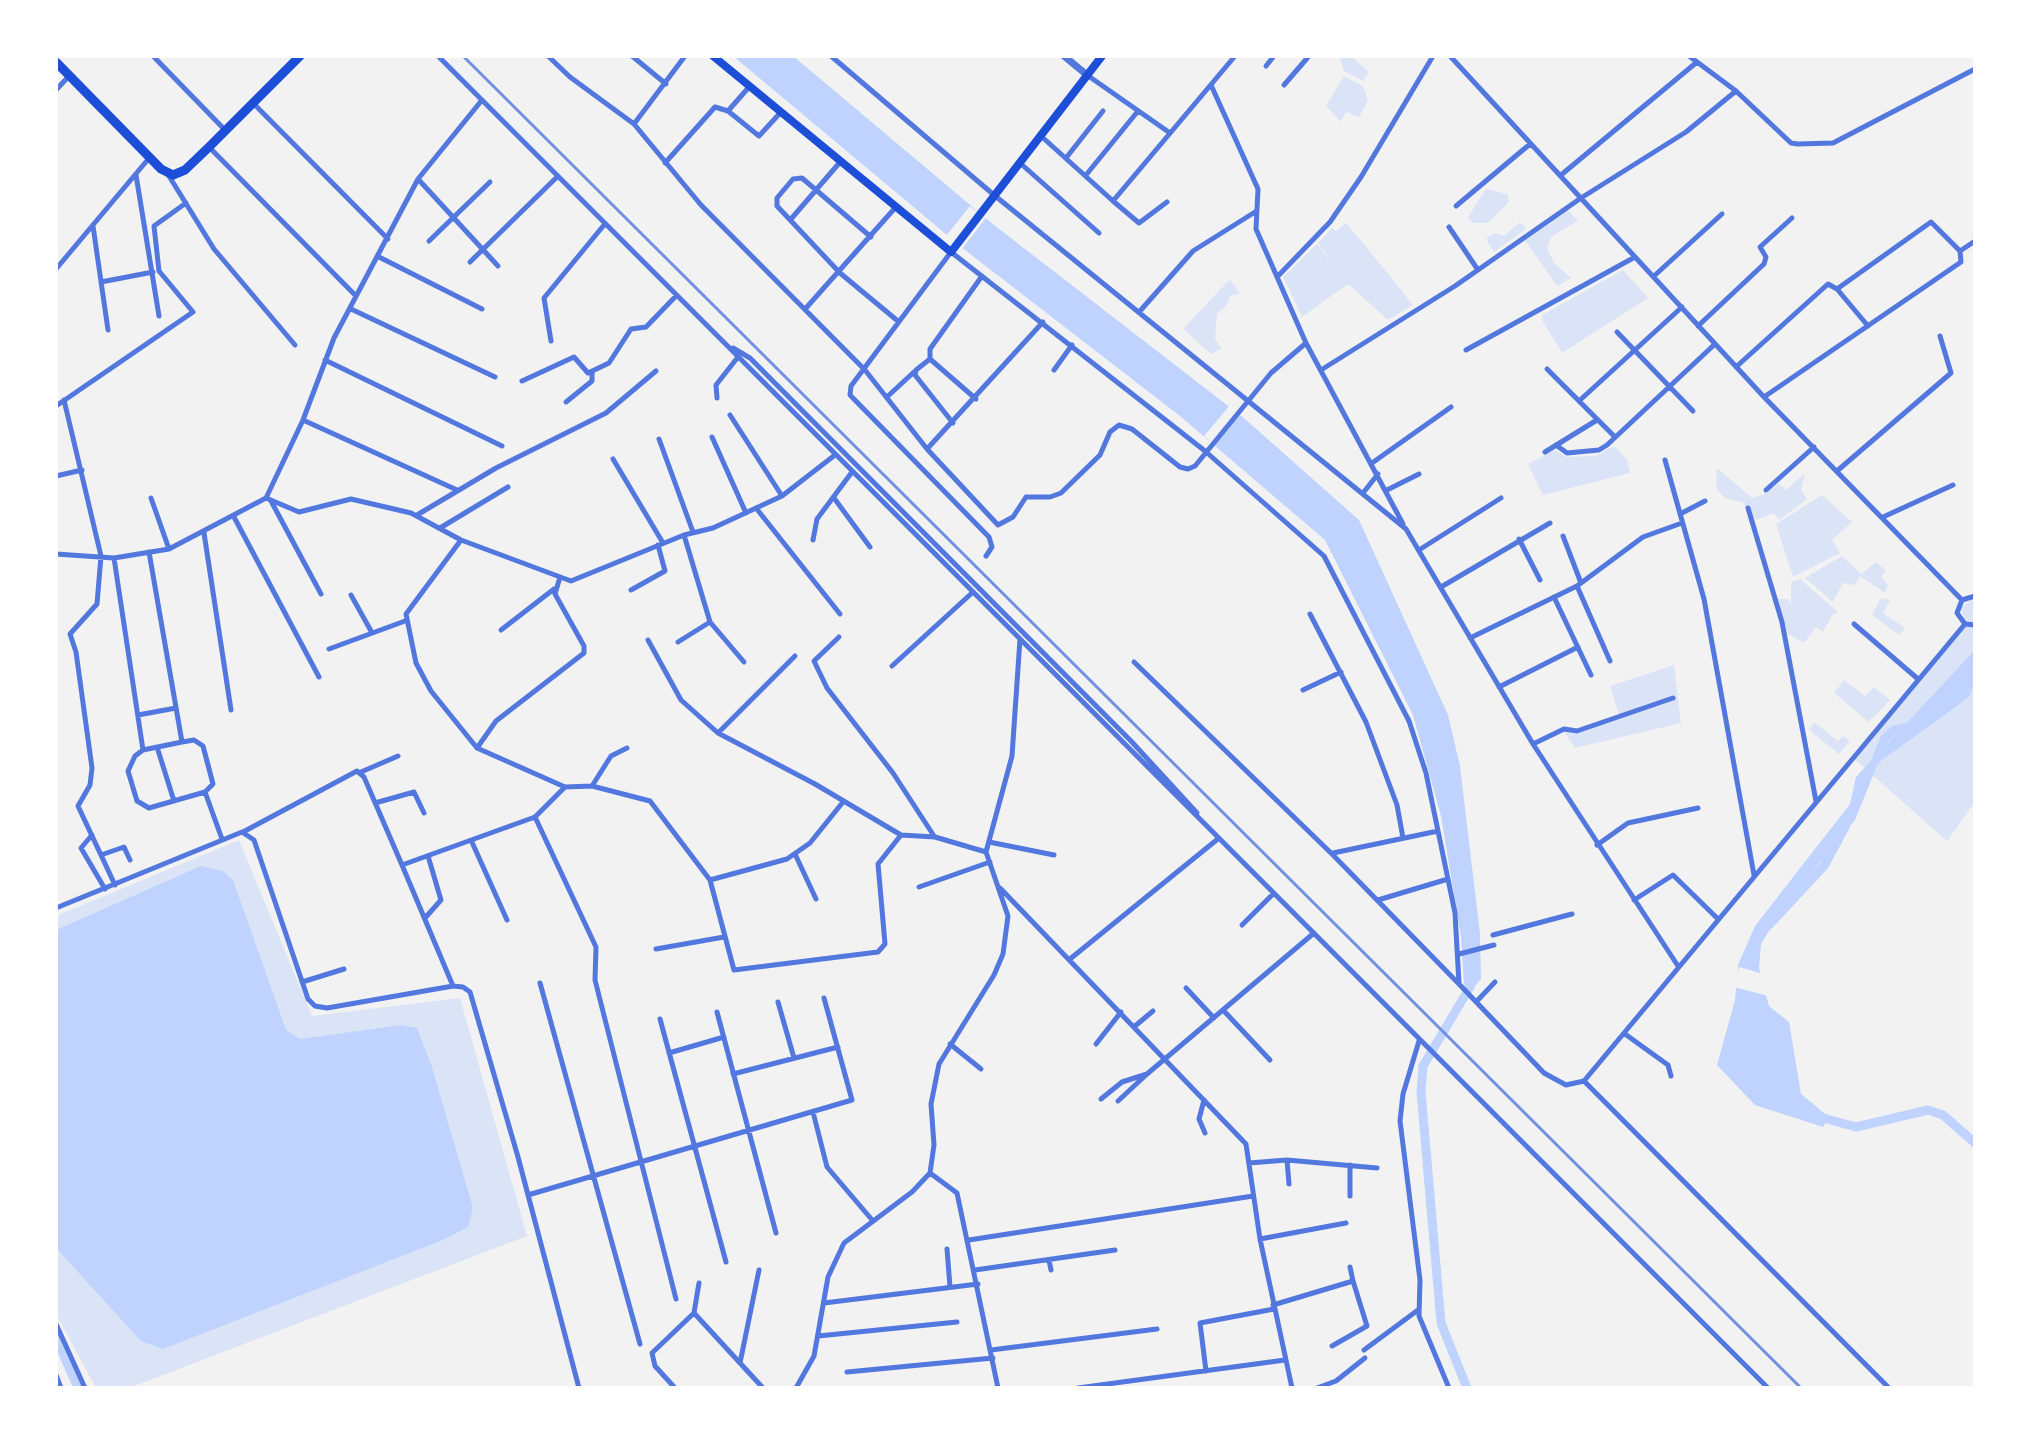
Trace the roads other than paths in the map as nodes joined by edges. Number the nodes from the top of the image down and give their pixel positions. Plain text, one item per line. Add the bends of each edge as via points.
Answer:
1 (153, 56) edge
2 (438, 56) edge
3 (548, 56) edge
4 (632, 56) edge
5 (685, 56) edge
6 (713, 56) edge
7 (831, 56) edge
8 (1064, 56) edge
9 (1102, 56) edge
10 (1235, 56) edge
11 (1274, 56) edge
12 (1309, 56) edge
13 (1433, 56) edge
14 (1450, 56) edge
15 (1689, 56) edge
16 (295, 58) edge
17 (56, 62) edge
18 (1697, 62) junction
19 (1266, 66) dead end
20 (1975, 69) edge
21 (69, 75) junction
22 (1087, 75) junction
23 (666, 84) junction
24 (1211, 85) junction
25 (1284, 85) dead end
26 (749, 86) junction
27 (56, 90) edge
28 (1736, 91) junction
29 (482, 100) junction
30 (253, 103) junction
31 (1138, 110) junction
32 (728, 111) junction
33 (1103, 111) dead end
34 (781, 112) junction
35 (634, 124) junction
36 (226, 130) junction
37 (1170, 133) junction
38 (1040, 135) junction
39 (1530, 144) junction
40 (209, 147) junction
41 (150, 157) junction
42 (1066, 158) junction
43 (841, 161) junction
44 (1019, 163) junction
45 (665, 164) junction
46 (168, 174) junction
47 (136, 175) junction
48 (1086, 175) junction
49 (1561, 175) junction
50 (558, 176) junction
51 (418, 179) junction
52 (490, 182) dead end
53 (817, 190) junction
54 (994, 195) junction
55 (1581, 198) junction
56 (1113, 201) junction
57 (1167, 202) dead end
58 (186, 203) junction
59 (1456, 206) dead end
60 (895, 208) junction
61 (1255, 212) junction
62 (1722, 214) dead end
63 (453, 216) junction
64 (1792, 218) dead end
65 (791, 219) junction
66 (604, 225) junction
67 (93, 226) junction
68 (1449, 227) dead end
69 (1099, 233) dead end
70 (871, 237) junction
71 (388, 239) junction
72 (429, 241) dead end
73 (1975, 241) edge
74 (953, 249) junction
75 (485, 250) junction
76 (1960, 251) junction
77 (379, 257) junction
78 (1635, 257) junction
79 (470, 262) dead end
80 (498, 266) dead end
81 (56, 269) edge
82 (1478, 270) junction
83 (153, 272) junction
84 (840, 273) junction
85 (982, 276) junction
86 (1654, 276) junction
87 (1278, 277) junction
88 (101, 282) junction
89 (1837, 289) junction
90 (356, 296) junction
91 (676, 296) junction
92 (1682, 307) junction
93 (351, 308) junction
94 (806, 308) junction
95 (482, 309) dead end
96 (1140, 311) junction
97 (159, 316) dead end
98 (899, 322) junction
99 (1043, 322) junction
100 (1698, 326) junction
101 (1868, 326) junction
102 (108, 330) dead end
103 (1617, 332) dead end
104 (1940, 336) dead end
105 (551, 341) dead end
106 (725, 343) junction
107 (1306, 343) junction
108 (1715, 344) junction
109 (295, 345) dead end
110 (1072, 345) junction
111 (1466, 350) dead end
112 (1636, 351) junction
113 (738, 357) junction
114 (930, 359) junction
115 (325, 360) junction
116 (1736, 367) junction
117 (1547, 369) dead end
118 (865, 370) junction
119 (916, 370) junction
120 (1054, 370) dead end
121 (1321, 370) junction
122 (656, 371) dead end
123 (592, 372) junction
124 (495, 377) dead end
125 (522, 381) dead end
126 (1669, 387) junction
127 (888, 396) junction
128 (1764, 397) junction
129 (717, 398) dead end
130 (976, 399) junction
131 (1249, 399) junction
132 (64, 400) junction
133 (1579, 401) junction
134 (566, 402) dead end
135 (56, 406) edge
136 (1451, 407) dead end
137 (1693, 411) dead end
138 (730, 415) dead end
139 (303, 420) junction
140 (1597, 420) junction
141 (953, 423) junction
142 (712, 437) dead end
143 (1615, 437) junction
144 (659, 439) dead end
145 (1556, 445) junction
146 (502, 446) dead end
147 (1814, 447) junction
148 (927, 449) junction
149 (1205, 451) junction
150 (1545, 452) dead end
151 (835, 455) junction
152 (613, 459) dead end
153 (1665, 460) dead end
154 (1372, 463) junction
155 (82, 470) junction
156 (1837, 471) junction
157 (852, 472) junction
158 (1378, 474) junction
159 (1419, 474) dead end
160 (56, 476) edge
161 (1953, 485) dead end
162 (508, 487) dead end
163 (1387, 490) junction
164 (1766, 490) dead end
165 (458, 491) junction
166 (1363, 493) junction
167 (782, 496) junction
168 (151, 498) dead end
169 (834, 498) junction
170 (1501, 498) dead end
171 (268, 500) junction
172 (1705, 501) dead end
173 (756, 508) junction
174 (1748, 508) dead end
175 (746, 513) junction
176 (1680, 514) junction
177 (417, 515) junction
178 (234, 517) junction
179 (1883, 517) junction
180 (1550, 523) dead end
181 (1682, 523) junction
182 (439, 529) junction
183 (1406, 529) junction
184 (693, 532) junction
185 (204, 533) junction
186 (684, 535) junction
187 (1563, 536) dead end
188 (1519, 539) junction
189 (461, 540) junction
190 (813, 540) dead end
191 (660, 544) junction
192 (870, 547) dead end
193 (169, 549) junction
194 (1419, 550) junction
195 (149, 552) junction
196 (56, 554) edge
197 (101, 556) junction
198 (986, 556) dead end
199 (114, 558) junction
200 (560, 577) junction
201 (1540, 580) dead end
202 (1579, 584) junction
203 (1441, 587) junction
204 (554, 589) junction
205 (631, 590) dead end
206 (973, 592) junction
207 (321, 594) dead end
208 (351, 595) dead end
209 (1975, 596) edge
210 (1554, 597) junction
211 (1962, 600) junction
212 (840, 614) dead end
213 (1310, 614) dead end
214 (405, 621) junction
215 (710, 622) junction
216 (1854, 624) dead end
217 (1965, 624) junction
218 (1975, 625) edge
219 (501, 630) dead end
220 (371, 631) junction
221 (839, 637) dead end
222 (1470, 638) junction
223 (1020, 639) junction
224 (648, 640) dead end
225 (678, 642) dead end
226 (1578, 647) junction
227 (329, 649) dead end
228 (795, 656) dead end
229 (1610, 661) dead end
230 (744, 662) dead end
231 (1134, 662) dead end
232 (892, 666) dead end
233 (1341, 672) junction
234 (1591, 675) dead end
235 (319, 677) dead end
236 (1918, 679) junction
237 (1499, 687) junction
238 (1303, 690) dead end
239 (1673, 698) dead end
240 (176, 708) junction
241 (231, 710) dead end
242 (138, 715) junction
243 (718, 733) junction
244 (182, 742) junction
245 (1533, 744) junction
246 (157, 747) junction
247 (477, 748) junction
248 (627, 748) dead end
249 (143, 750) junction
250 (398, 756) dead end
251 (361, 772) junction
252 (592, 786) junction
253 (565, 787) junction
254 (205, 792) junction
255 (174, 801) junction
256 (1816, 801) junction
257 (843, 802) junction
258 (375, 803) junction
259 (1698, 808) dead end
260 (424, 813) dead end
261 (535, 817) junction
262 (1207, 827) junction
263 (1438, 831) junction
264 (242, 832) junction
265 (92, 835) junction
266 (901, 835) junction
267 (935, 837) junction
268 (1219, 838) junction
269 (1403, 838) junction
270 (222, 839) junction
271 (471, 840) junction
272 (989, 842) junction
273 (1597, 845) junction
274 (986, 852) junction
275 (795, 854) junction
276 (1332, 854) junction
277 (101, 855) junction
278 (1054, 855) dead end
279 (428, 856) junction
280 (130, 860) dead end
281 (990, 862) junction
282 (402, 865) junction
283 (1754, 875) junction
284 (1448, 879) junction
285 (710, 880) junction
286 (997, 884) junction
287 (115, 885) junction
288 (919, 887) dead end
289 (105, 889) junction
290 (1274, 893) junction
291 (816, 899) dead end
292 (1378, 900) junction
293 (1634, 900) junction
294 (56, 908) edge
295 (1572, 914) dead end
296 (425, 919) junction
297 (1718, 919) junction
298 (507, 920) dead end
299 (1242, 925) dead end
300 (1314, 933) junction
301 (1493, 935) dead end
302 (724, 937) junction
303 (1492, 946) dead end
304 (656, 949) dead end
305 (1462, 953) junction
306 (1070, 959) junction
307 (1678, 966) junction
308 (344, 969) dead end
309 (302, 982) junction
310 (1495, 982) dead end
311 (540, 983) dead end
312 (453, 986) junction
313 (1460, 986) junction
314 (1186, 988) dead end
315 (824, 998) dead end
316 (1474, 1000) junction
317 (778, 1002) dead end
318 (1223, 1010) junction
319 (1153, 1011) dead end
320 (717, 1012) dead end
321 (1121, 1012) junction
322 (1214, 1018) junction
323 (660, 1019) dead end
324 (1135, 1026) junction
325 (1625, 1034) junction
326 (724, 1037) junction
327 (1419, 1041) junction
328 (950, 1044) junction
329 (1096, 1044) dead end
330 (838, 1047) junction
331 (669, 1053) junction
332 (794, 1058) junction
333 (1167, 1058) junction
334 (1270, 1060) dead end
335 (981, 1069) dead end
336 (733, 1074) junction
337 (1147, 1074) junction
338 (1671, 1076) dead end
339 (1584, 1081) junction
340 (1101, 1099) dead end
341 (1204, 1099) junction
342 (1118, 1101) dead end
343 (813, 1112) junction
344 (748, 1130) junction
345 (1205, 1133) dead end
346 (694, 1145) junction
347 (1287, 1160) junction
348 (640, 1162) junction
349 (1249, 1163) junction
350 (1350, 1165) junction
351 (1377, 1168) dead end
352 (930, 1173) junction
353 (592, 1174) junction
354 (1289, 1184) dead end
355 (528, 1195) junction
356 (1253, 1196) junction
357 (1350, 1196) dead end
358 (873, 1221) junction
359 (1346, 1223) dead end
360 (776, 1233) dead end
361 (1260, 1239) junction
362 (969, 1240) junction
363 (947, 1249) dead end
364 (1115, 1250) dead end
365 (1049, 1260) junction
366 (726, 1262) dead end
367 (1350, 1267) dead end
368 (759, 1270) dead end
369 (975, 1270) junction
370 (1051, 1270) dead end
371 (1353, 1281) junction
372 (699, 1283) dead end
373 (978, 1284) junction
374 (950, 1287) junction
375 (676, 1299) dead end
376 (824, 1303) junction
377 (1274, 1307) junction
378 (1419, 1309) junction
379 (694, 1313) junction
380 (957, 1322) dead end
381 (56, 1324) edge
382 (1157, 1329) dead end
383 (818, 1336) junction
384 (640, 1344) dead end
385 (1332, 1346) dead end
386 (991, 1350) junction
387 (1364, 1350) dead end
388 (993, 1358) junction
389 (1365, 1358) dead end
390 (1285, 1360) junction
391 (740, 1363) junction
392 (1206, 1371) junction
393 (847, 1372) dead end
394 (56, 1375) edge
395 (61, 1388) edge
396 (85, 1388) edge
397 (579, 1388) edge
398 (675, 1388) edge
399 (763, 1388) edge
400 (796, 1388) edge
401 (998, 1388) edge
402 (1078, 1388) edge
403 (1292, 1388) edge
404 (1317, 1388) edge
405 (1449, 1388) edge
406 (1768, 1388) edge
407 (1889, 1388) edge

1 - 36 street
2 - 29 street
3 - 35 street
4 - 23 street
5 - 23 street
6 - 26 main road
7 - 54 street
8 - 22 street
9 - 22 main road
10 - 24 street
11 - 19 street
12 - 25 street
13 - 87 street via 1330,222
14 - 39 street
15 - 18 street
16 - 30 main road
17 - 21 main road
18 - 28 street
18 - 49 street
20 - 28 street via 1833,143 1791,143
21 - 27 street
21 - 41 main road
22 - 31 street
22 - 38 main road
23 - 35 street
24 - 37 street
24 - 61 street via 1258,189
26 - 32 street
26 - 34 main road
28 - 55 street via 1686,132
29 - 50 street
29 - 51 street
30 - 36 main road
30 - 71 street
31 - 37 street
31 - 48 street
32 - 34 street via 759,136
32 - 45 street via 715,107
33 - 42 street
34 - 43 main road
35 - 45 street
36 - 40 main road
37 - 56 street
38 - 42 street
38 - 44 main road
39 - 49 street
39 - 59 street
40 - 46 main road via 179,173
40 - 90 street
41 - 46 main road
41 - 47 street
42 - 48 street
43 - 53 street
43 - 60 main road
44 - 54 main road
44 - 69 street
45 - 94 street
46 - 58 street
47 - 67 street
47 - 83 street
48 - 56 street
49 - 55 street
50 - 66 street
50 - 75 street
51 - 63 street
51 - 71 street
52 - 63 street
53 - 65 street
53 - 65 street via 796,177 777,198 777,206
53 - 70 street
54 - 74 main road
54 - 96 street
55 - 78 street
55 - 82 street
56 - 57 street via 1139,223
58 - 109 street via 214,249
58 - 132 street via 154,226 159,271 193,312
60 - 70 street
60 - 74 main road
61 - 87 street via 1256,229
61 - 96 street via 1193,251
62 - 86 street
63 - 72 street
63 - 75 street
64 - 100 street via 1760,247 1764,264
65 - 84 street
66 - 91 street
66 - 105 street via 544,298
67 - 81 street
67 - 88 street
68 - 82 street
70 - 84 street
71 - 77 street
73 - 76 street
74 - 85 street
74 - 98 street
75 - 79 street
75 - 80 street
76 - 89 street via 1931,222
76 - 101 street via 1961,262
77 - 90 street
77 - 95 street
78 - 86 street
78 - 111 street
82 - 121 street
83 - 88 street
83 - 97 street
84 - 94 street
84 - 98 street
85 - 99 street
85 - 114 street via 930,349
86 - 92 street
87 - 107 street
88 - 102 street
89 - 101 street
89 - 116 street via 1824,286
90 - 93 street
91 - 106 street
91 - 123 street via 646,327 631,329 614,359
92 - 100 street
92 - 112 street
93 - 115 street
93 - 124 street
94 - 118 street
96 - 131 street
98 - 118 street
99 - 110 street
99 - 130 street
100 - 108 street
101 - 128 street
103 - 112 street
104 - 156 street via 1951,373
106 - 113 street
106 - 262 street via 750,358 969,575 1178,788
107 - 121 street
107 - 131 street
108 - 116 street
108 - 126 street
110 - 120 street
110 - 149 street
112 - 126 street
112 - 133 street
113 - 129 street via 716,385
113 - 151 street
114 - 119 street
114 - 130 street
115 - 139 street
115 - 146 street
116 - 128 street
117 - 133 street
118 - 127 street
118 - 198 street via 851,386 852,399 989,537 992,547
119 - 127 street
119 - 141 street
121 - 154 street
122 - 165 street via 606,413
123 - 125 street via 574,357
123 - 134 street via 592,381
126 - 137 street
126 - 143 street
127 - 148 street
128 - 147 street
130 - 141 street
131 - 149 street
131 - 166 street
132 - 135 street
132 - 155 street
133 - 140 street
136 - 154 street
138 - 167 street
139 - 165 street
139 - 171 street
140 - 143 street
140 - 145 street
141 - 148 street
142 - 175 street
143 - 145 street via 1599,450 1567,453
144 - 184 street
145 - 150 street
147 - 156 street
147 - 164 street
148 - 149 street via 998,525 1013,517 1026,497 1061,493 1100,455 1119,425 1188,469
149 - 263 street via 1324,556 1409,721
151 - 157 street
151 - 167 street
152 - 191 street
153 - 176 street
154 - 158 street
155 - 160 street
155 - 197 street
156 - 179 street
157 - 169 street
157 - 206 street
158 - 163 street
158 - 166 street
159 - 163 street
161 - 179 street
162 - 182 street
163 - 183 street
165 - 177 street
166 - 183 street
167 - 173 street
168 - 193 street
169 - 190 street via 817,519
169 - 192 street
170 - 194 street
171 - 177 street via 299,512 362,499
171 - 178 street
171 - 207 street
172 - 176 street
173 - 175 street
173 - 212 street
174 - 256 street via 1782,622
175 - 184 street
176 - 181 street
177 - 182 street
178 - 185 street
178 - 235 street
179 - 211 street
180 - 188 street
181 - 202 street via 1639,539
181 - 283 street via 1704,599
182 - 189 street
183 - 194 street
184 - 186 street
185 - 193 street
185 - 241 street
186 - 191 street
186 - 215 street
187 - 202 street
188 - 201 street
188 - 203 street
189 - 200 street
189 - 214 street via 414,600
191 - 200 street via 575,580
191 - 205 street via 665,571
193 - 195 street
194 - 203 street
195 - 199 street
195 - 240 street
196 - 197 street
197 - 199 street
197 - 265 street via 97,604 70,634 92,768 90,785 78,806
199 - 242 street
200 - 204 street
202 - 210 street
202 - 229 street
203 - 222 street
204 - 219 street
204 - 247 street via 584,653 496,721
206 - 223 street
206 - 232 street
208 - 220 street
209 - 211 street
210 - 222 street
210 - 226 street
211 - 217 street via 1957,613
213 - 233 street
214 - 220 street
214 - 247 street via 416,663 431,691
215 - 225 street
215 - 230 street
216 - 236 street
217 - 218 street
217 - 236 street
220 - 227 street
221 - 267 street via 814,661 827,688
222 - 237 street
223 - 262 street
223 - 272 street via 1012,756
224 - 243 street via 681,700
226 - 234 street
226 - 237 street
228 - 243 street
231 - 276 street
233 - 238 street
233 - 269 street via 1389,781
236 - 256 street
237 - 245 street
239 - 245 street via 1577,731 1564,729
240 - 242 street
240 - 244 street
242 - 249 street
243 - 257 street
244 - 246 street
244 - 254 street via 194,740 203,746 213,779
245 - 273 street
246 - 249 street
246 - 255 street
247 - 253 street
248 - 252 street via 611,756
249 - 255 street via 128,771 137,801 144,808
250 - 251 street
251 - 258 street
251 - 264 street
252 - 253 street
252 - 285 street via 650,801
253 - 261 street
254 - 255 street
254 - 270 street
256 - 283 street
257 - 266 street
257 - 275 street
258 - 260 street via 414,792
258 - 282 street
259 - 273 street via 1628,823
261 - 271 street
261 - 348 street via 596,947 595,980
262 - 268 street
263 - 269 street
263 - 284 street
264 - 270 street
264 - 309 street via 254,840
265 - 277 street
265 - 289 street via 81,848
266 - 267 street
266 - 302 street via 878,864 885,944 878,952 742,971 734,970
267 - 274 street
268 - 290 street
268 - 306 street
269 - 276 street
270 - 287 street
271 - 279 street
271 - 298 street
272 - 274 street
272 - 278 street
273 - 293 street
274 - 281 street
275 - 285 street
275 - 291 street
276 - 292 street
277 - 280 street via 124,847
277 - 287 street
279 - 282 street
279 - 296 street via 441,900
281 - 286 street
281 - 288 street
282 - 296 street
283 - 297 street
284 - 292 street
284 - 305 street
285 - 302 street
286 - 306 street
286 - 328 street via 1008,916 1003,954
287 - 289 street
289 - 294 street
290 - 299 street
290 - 300 street
292 - 313 street
293 - 297 street via 1673,875
293 - 307 street
295 - 301 street
296 - 312 street
297 - 307 street
300 - 318 street
300 - 327 street
302 - 304 street
303 - 305 street
305 - 313 street
306 - 321 street
307 - 325 street
308 - 309 street
309 - 312 street via 308,999 327,1008
310 - 316 street
311 - 353 street
312 - 355 street via 470,992
313 - 316 street
314 - 322 street
315 - 330 street
316 - 339 street via 1555,1081
317 - 332 street
318 - 322 street
318 - 334 street
319 - 324 street
320 - 326 street
321 - 324 street
321 - 329 street
322 - 333 street
323 - 331 street
324 - 333 street
325 - 338 street via 1668,1065
325 - 339 street
326 - 331 street
326 - 336 street
327 - 378 street via 1400,1121
327 - 406 street
328 - 335 street
328 - 352 street via 933,1080
330 - 332 street
330 - 343 street via 852,1100
331 - 346 street
332 - 336 street
333 - 337 street
333 - 341 street
336 - 344 street
337 - 340 street via 1122,1082
337 - 342 street
339 - 407 street
341 - 345 street via 1199,1119
341 - 349 street via 1246,1144
343 - 344 street
343 - 358 street via 827,1167
344 - 346 street
344 - 360 street
346 - 348 street
346 - 366 street
347 - 349 street
347 - 350 street
347 - 354 street
348 - 353 street
348 - 375 street
349 - 356 street
350 - 351 street
350 - 357 street
352 - 358 street
352 - 362 street via 957,1193
353 - 355 street
353 - 384 street
355 - 397 street
356 - 361 street
356 - 362 street
358 - 376 street via 844,1243 828,1277
359 - 361 street
361 - 377 street
362 - 369 street
363 - 374 street
364 - 365 street
365 - 369 street
365 - 370 street
367 - 371 street
368 - 391 street
369 - 373 street
371 - 377 street
371 - 385 street via 1367,1326
372 - 379 street
373 - 374 street
373 - 386 street
374 - 376 street
376 - 383 street
377 - 390 street
377 - 392 street via 1200,1323
378 - 387 street
378 - 405 street
379 - 391 street
379 - 398 street via 652,1353 655,1366
380 - 383 street
381 - 396 street
382 - 386 street
383 - 400 street via 814,1356
386 - 388 street
388 - 393 street
388 - 401 street
389 - 404 street via 1336,1381
390 - 392 street
390 - 403 street
391 - 399 street
392 - 402 street
394 - 395 street

